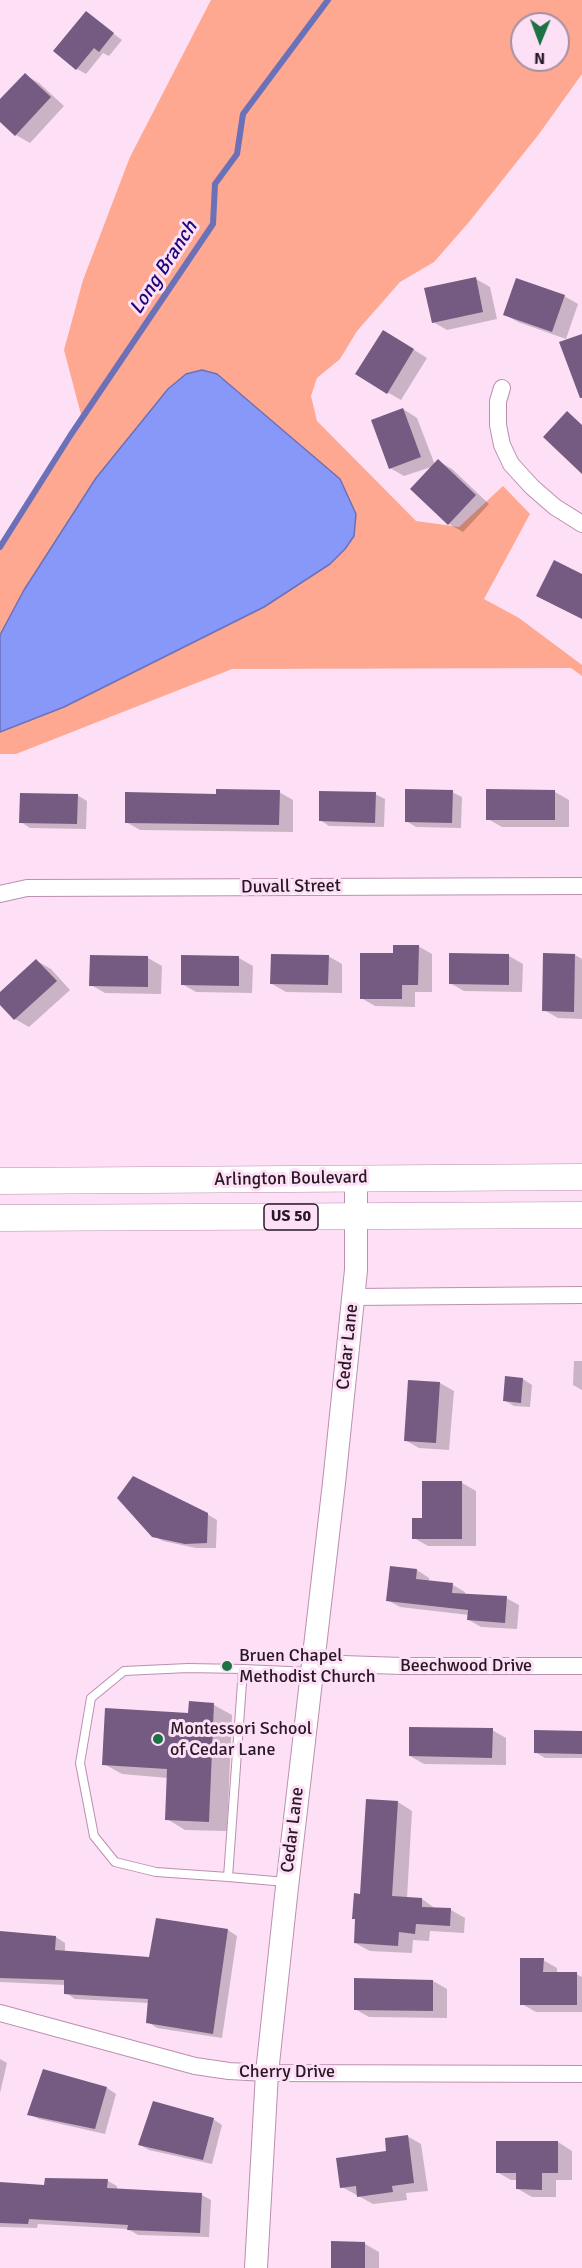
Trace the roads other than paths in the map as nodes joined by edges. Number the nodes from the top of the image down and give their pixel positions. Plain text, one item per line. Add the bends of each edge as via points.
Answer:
1 (502, 388) dead end
2 (582, 524) edge
3 (582, 886) edge
4 (0, 894) edge
5 (582, 1177) edge
6 (356, 1178) junction
7 (0, 1180) edge
8 (582, 1215) edge
9 (357, 1216) junction
10 (0, 1218) edge
11 (582, 1295) edge
12 (353, 1297) junction
13 (582, 1666) edge
14 (313, 1668) junction
15 (243, 1669) junction
16 (228, 1877) junction
17 (287, 1882) junction
18 (0, 2013) edge
19 (267, 2073) junction
20 (582, 2074) edge
21 (256, 2268) edge

1 - 2 street via 498,425 511,464 555,507
3 - 4 street, Duvall Street via 27,888
5 - 6 main road, Arlington Boulevard / US 50
6 - 7 main road, Arlington Boulevard / US 50
6 - 9 main road, Cedar Lane
8 - 9 main road, Arlington Boulevard / US 50
9 - 10 main road, Arlington Boulevard / US 50
9 - 12 main road, Cedar Lane
11 - 12 street
12 - 14 main road, Cedar Lane
13 - 14 street, Beechwood Drive
14 - 15 lane
14 - 17 main road, Cedar Lane
15 - 16 lane
15 - 16 lane via 124,1671 90,1698 80,1763 94,1836 115,1862 156,1872
16 - 17 lane
17 - 19 main road, Cedar Lane
18 - 19 street, Cherry Drive via 195,2066
19 - 20 street, Cherry Drive
19 - 21 main road, Cedar Lane

